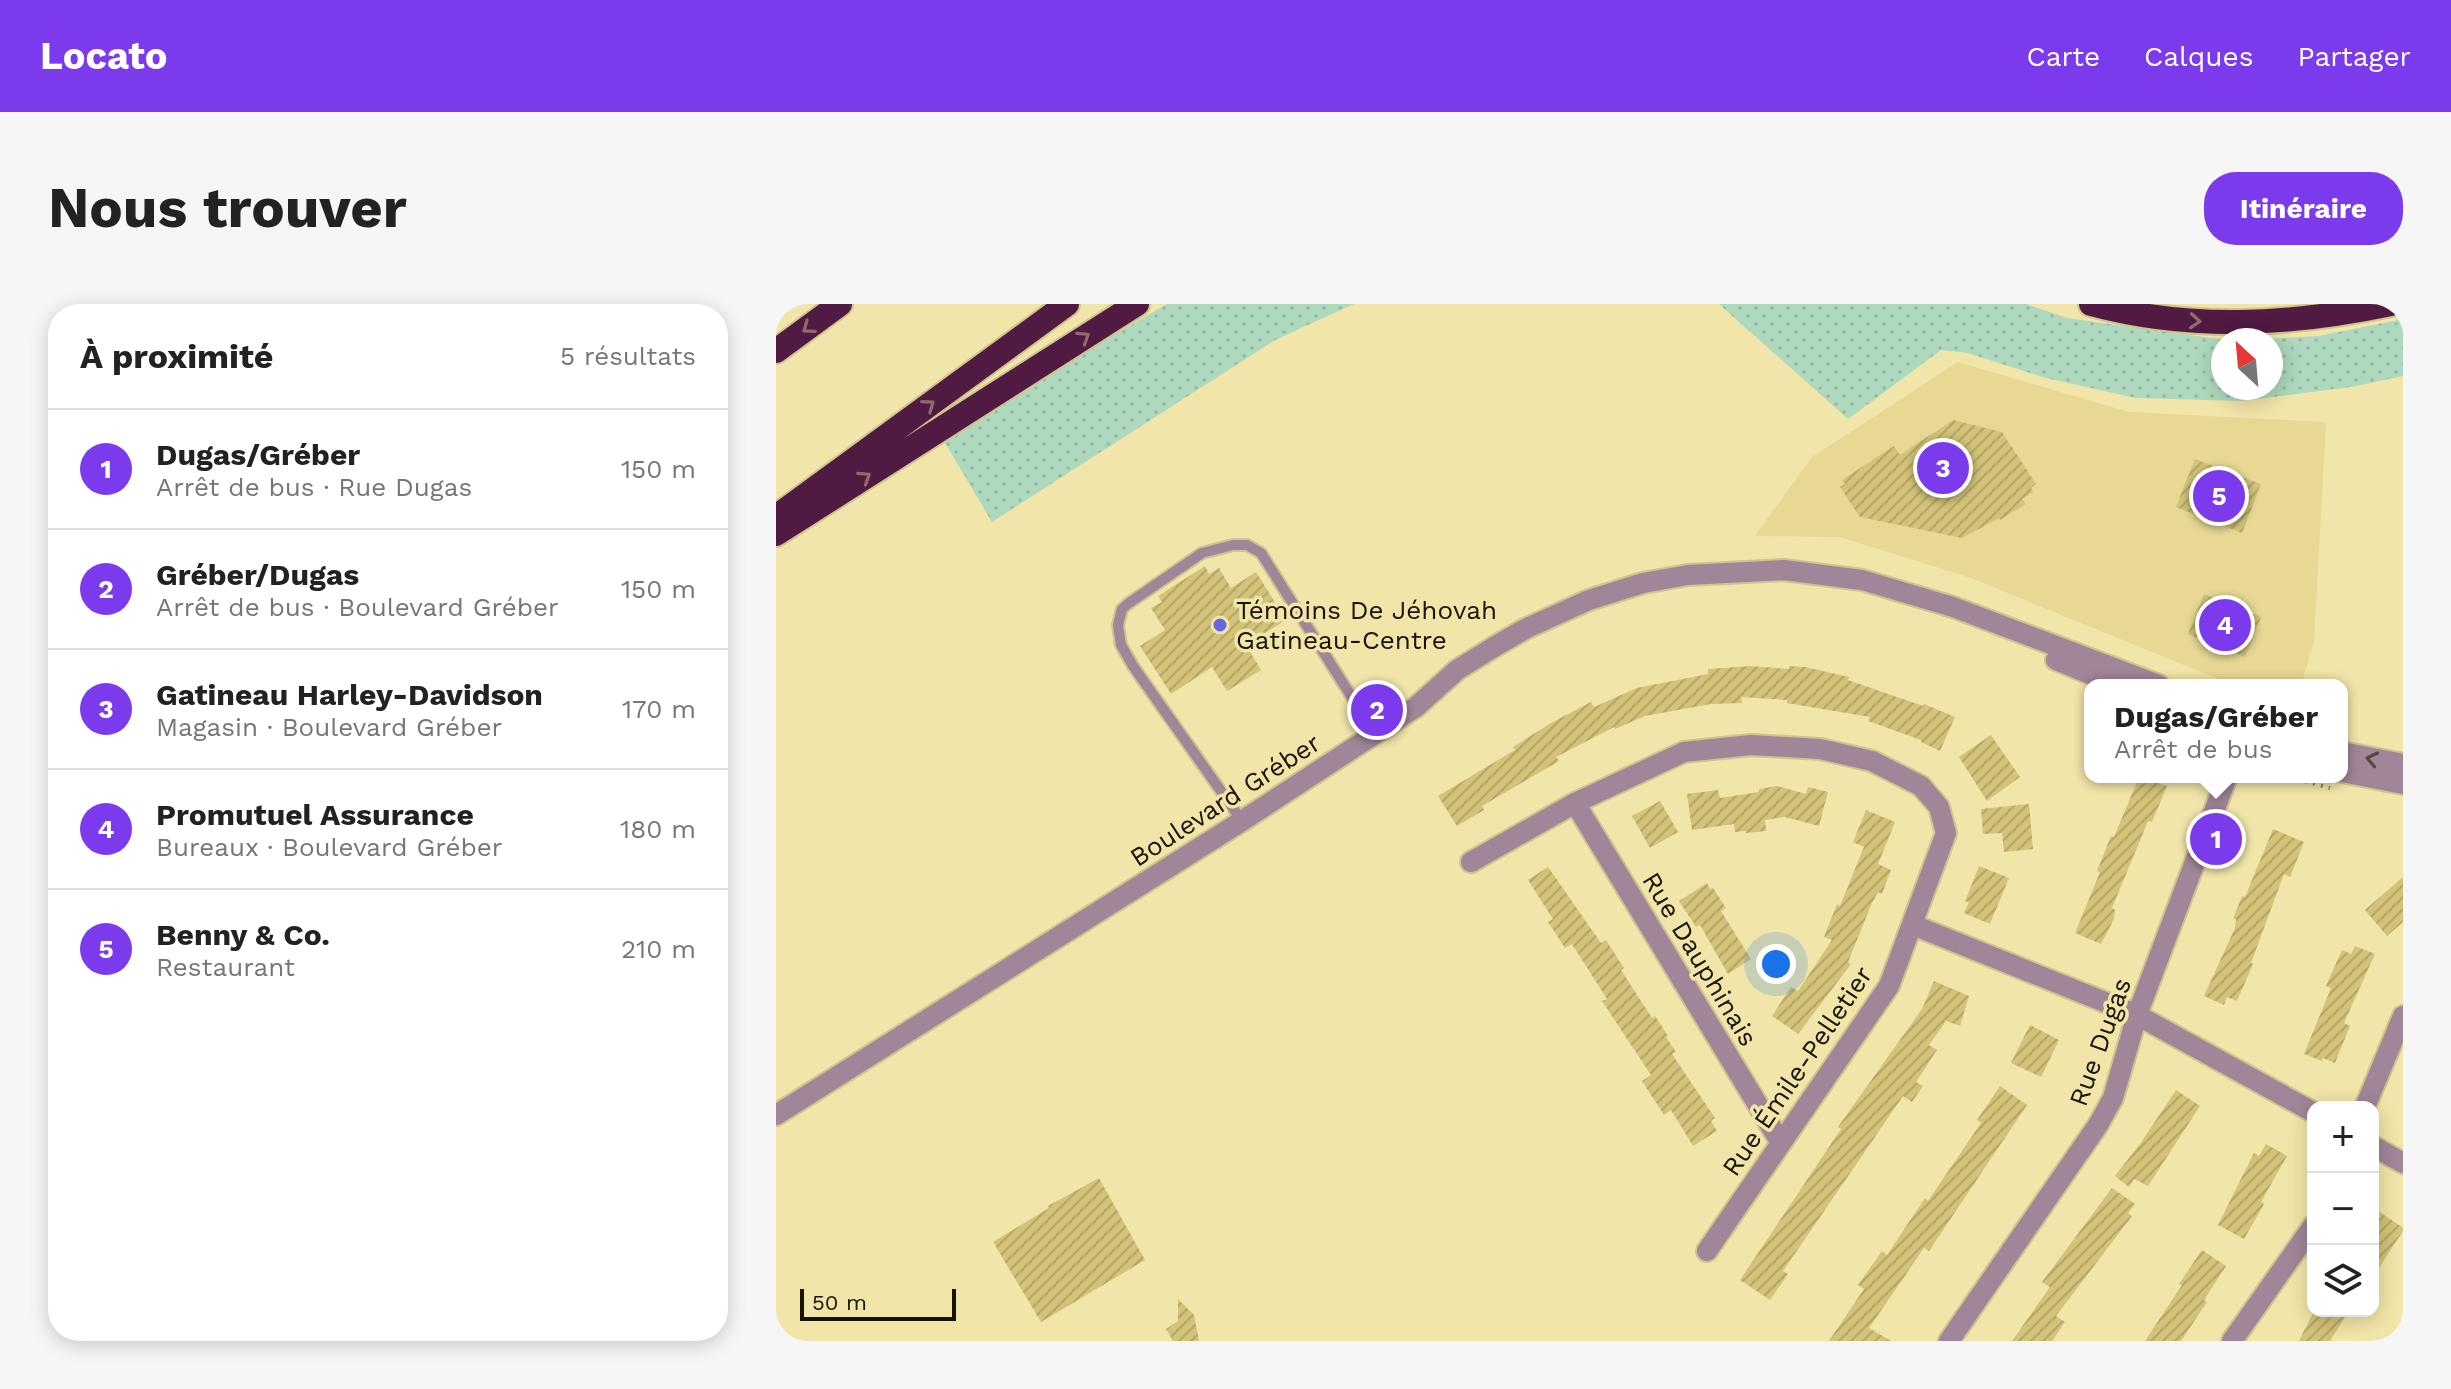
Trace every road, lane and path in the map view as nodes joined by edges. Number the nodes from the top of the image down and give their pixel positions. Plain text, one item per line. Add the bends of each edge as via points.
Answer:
1 (840, 304) edge
2 (1067, 304) edge
3 (1137, 304) edge
4 (2091, 304) edge
5 (2391, 304) edge
6 (776, 351) edge
7 (776, 517) edge
8 (776, 534) edge
9 (1953, 607) junction
10 (2103, 679) edge
11 (2143, 679) edge
12 (1375, 734) junction
13 (2348, 753) edge
14 (2403, 764) edge
15 (2348, 773) edge
16 (2225, 783) edge
17 (2403, 784) edge
18 (1575, 803) junction
19 (1242, 821) junction
20 (1471, 862) dead end
21 (1913, 925) junction
22 (2137, 1015) junction
23 (2403, 1016) edge
24 (2368, 1101) edge
25 (2307, 1109) edge
26 (776, 1115) edge
27 (1781, 1143) junction
28 (2379, 1149) edge
29 (2403, 1163) edge
30 (2307, 1235) edge
31 (1707, 1251) dead end
32 (1949, 1341) edge
33 (2232, 1341) edge

1 -> 6 highway
7 -> 2 highway
8 -> 3 highway
4 -> 5 highway via 2158,318 2228,323 2296,320
9 - 10 street, Boulevard Gréber
9 - 11 street, Boulevard Gréber
9 - 12 street, Boulevard Gréber via 1862,580 1784,570 1643,583 1525,629 1457,670
12 - 19 street, Boulevard Gréber
12 - 19 lane via 1261,553 1247,545 1202,553 1122,609 1119,637 1133,666
14 -> 13 street
15 - 17 street
16 - 22 street, Rue Dugas
18 - 20 street, Rue Émile-Pelletier
18 - 21 street, Rue Émile-Pelletier via 1684,752 1751,745 1820,749 1872,761 1921,786 1939,807 1946,833
18 - 27 street, Rue Dauphinais
19 - 26 street, Boulevard Gréber
21 - 22 street
21 - 27 street, Rue Émile-Pelletier via 1885,995
22 - 25 street
22 - 32 street, Rue Dugas via 2113,1098 2098,1125
23 - 24 street
27 - 31 street, Rue Émile-Pelletier
28 - 29 street
30 - 33 street

